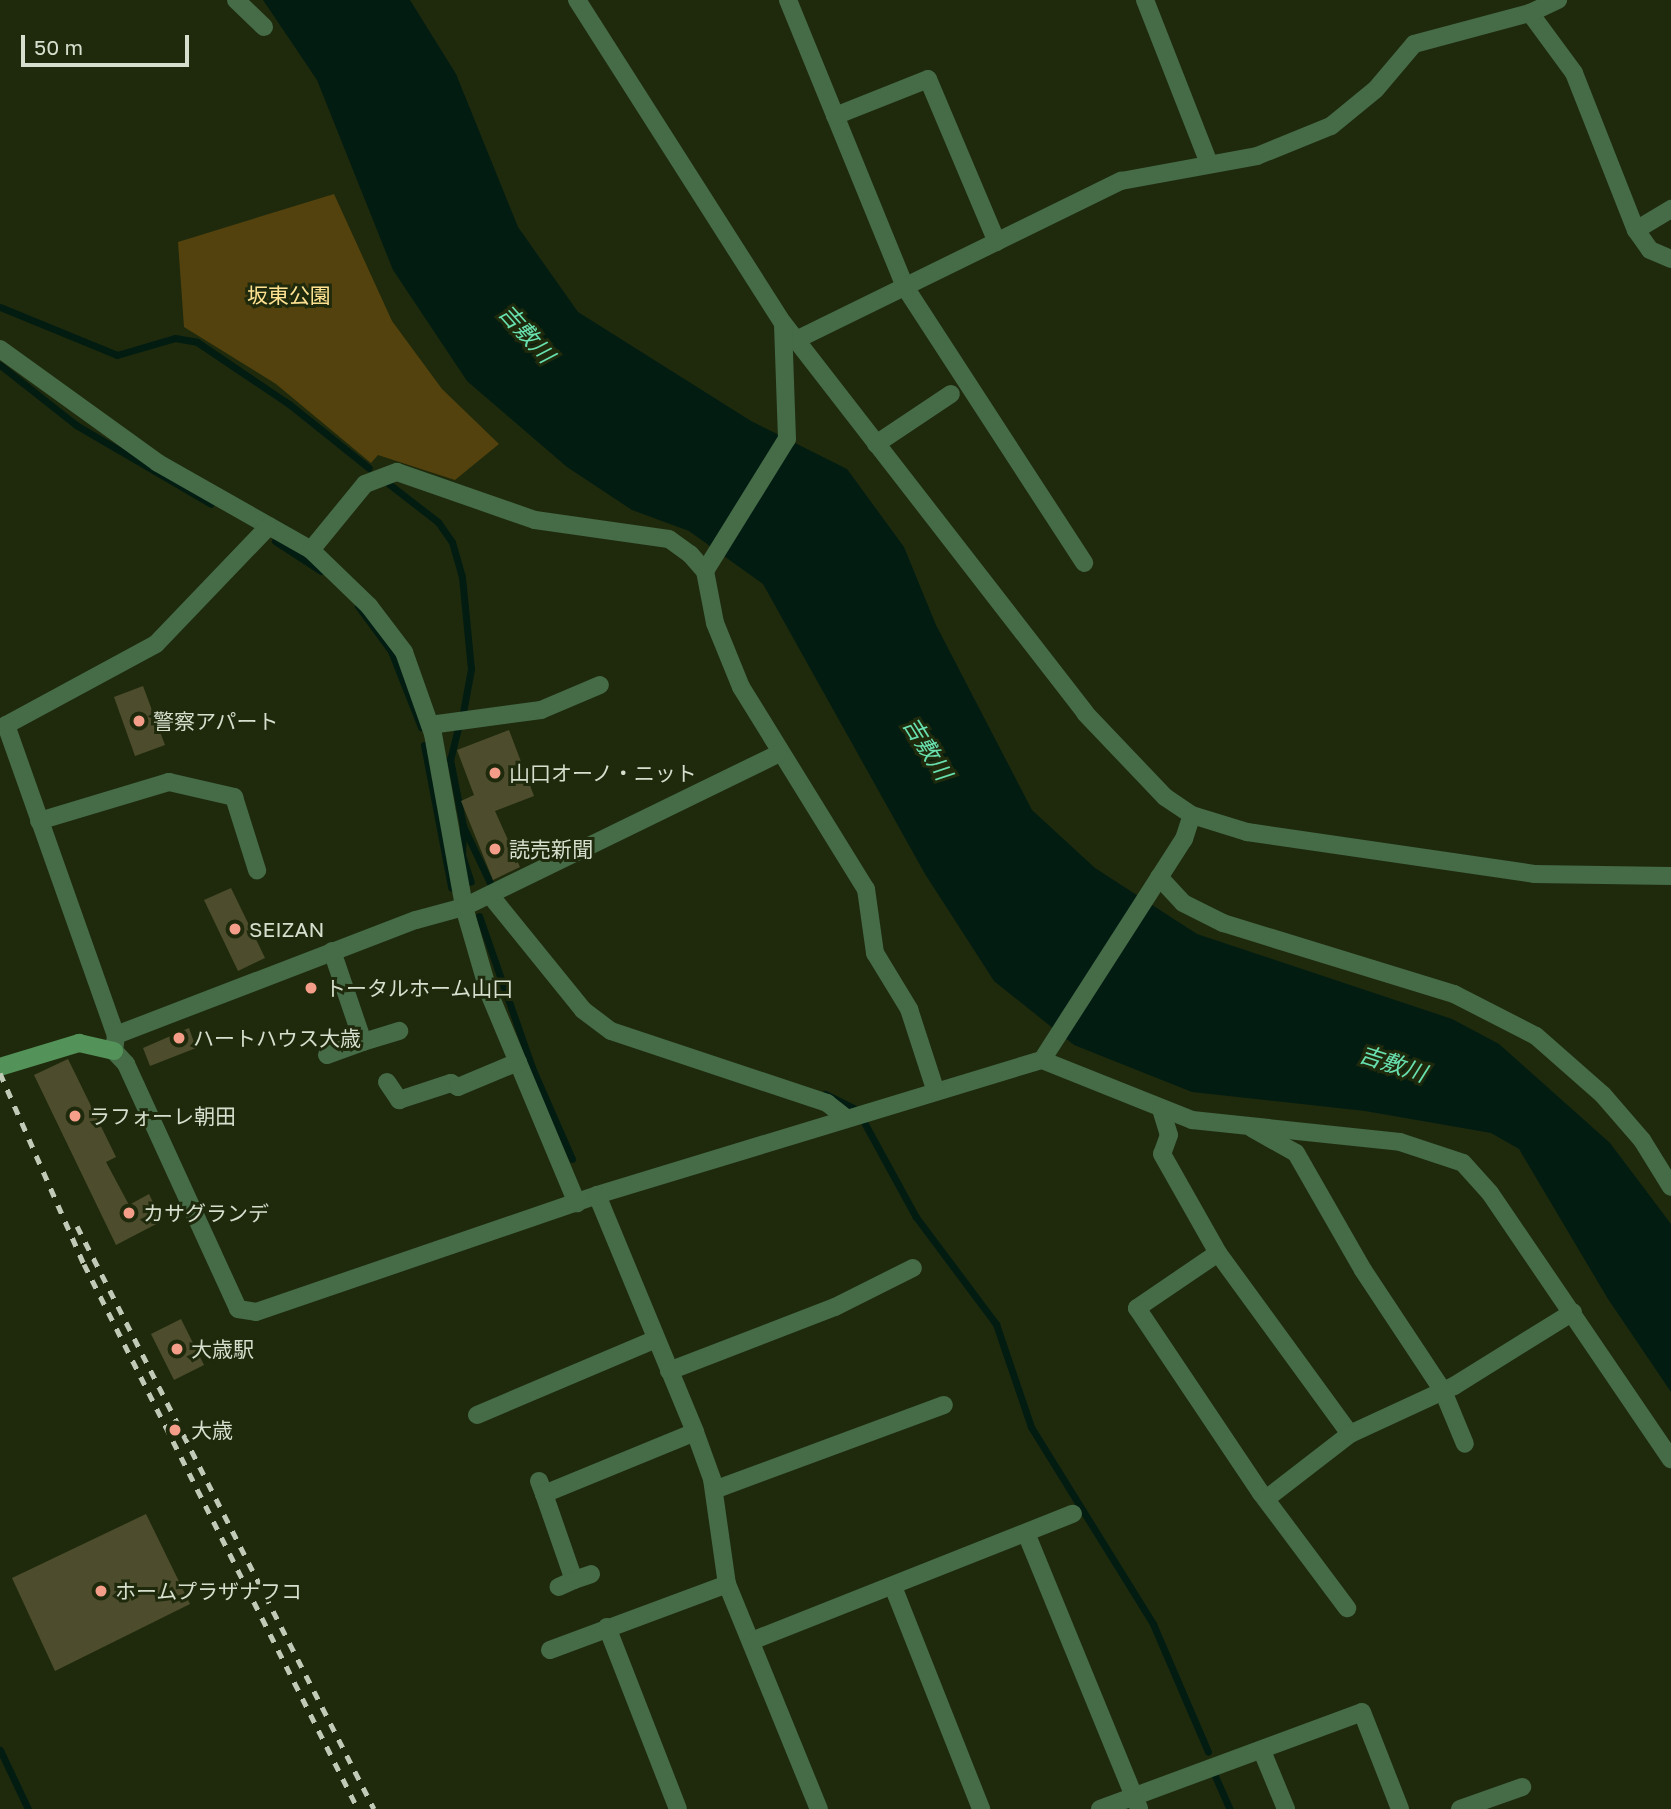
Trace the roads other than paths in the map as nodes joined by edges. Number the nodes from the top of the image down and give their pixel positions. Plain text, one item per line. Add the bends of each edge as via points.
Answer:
1 (236, 0) edge
2 (577, 0) edge
3 (788, 0) edge
4 (1145, 0) edge
5 (1558, 0) edge
6 (1530, 13) junction
7 (264, 27) dead end
8 (835, 116) junction
9 (1209, 163) junction
10 (1671, 209) edge
11 (1636, 230) junction
12 (997, 242) junction
13 (1671, 259) edge
14 (905, 287) junction
15 (783, 323) junction
16 (798, 339) junction
17 (0, 349) edge
18 (951, 394) dead end
19 (876, 444) junction
20 (269, 526) junction
21 (311, 550) junction
22 (708, 563) junction
23 (1084, 563) dead end
24 (600, 685) dead end
25 (430, 725) junction
26 (778, 754) junction
27 (1192, 815) junction
28 (39, 821) junction
29 (257, 870) dead end
30 (1671, 876) edge
31 (1159, 877) junction
32 (490, 895) junction
33 (464, 907) junction
34 (332, 951) junction
35 (399, 1031) dead end
36 (363, 1042) junction
37 (115, 1043) junction
38 (327, 1055) dead end
39 (1042, 1059) junction
40 (518, 1062) junction
41 (0, 1067) edge
42 (387, 1082) dead end
43 (936, 1092) junction
44 (1161, 1109) junction
45 (846, 1118) junction
46 (1246, 1126) junction
47 (1671, 1187) edge
48 (597, 1195) junction
49 (577, 1203) junction
50 (1218, 1254) junction
51 (914, 1268) dead end
52 (1573, 1312) junction
53 (656, 1339) junction
54 (669, 1371) junction
55 (1443, 1391) junction
56 (944, 1405) dead end
57 (477, 1415) dead end
58 (695, 1432) junction
59 (1350, 1434) junction
60 (1465, 1444) dead end
61 (1671, 1459) edge
62 (714, 1490) junction
63 (1266, 1499) junction
64 (1073, 1514) dead end
65 (1026, 1533) junction
66 (574, 1580) dead end
67 (727, 1584) junction
68 (894, 1589) junction
69 (1347, 1608) dead end
70 (607, 1627) junction
71 (754, 1640) junction
72 (550, 1650) dead end
73 (1262, 1751) junction
74 (1522, 1787) dead end
75 (1136, 1802) edge
76 (678, 1809) edge
77 (819, 1809) edge
78 (981, 1809) edge
79 (1100, 1809) edge
80 (1286, 1809) edge
81 (1400, 1809) edge
82 (1460, 1809) edge

1 - 7 street
2 - 15 street
3 - 8 street
4 - 9 street
5 - 6 street
6 - 9 street via 1414,44 1376,89 1331,126 1257,156
6 - 11 street via 1574,73
8 - 12 street via 928,79
8 - 14 street
9 - 12 street via 1121,181
10 - 11 street
11 - 13 street via 1650,250
12 - 14 street
14 - 16 street
14 - 23 street
15 - 16 street
15 - 22 street via 787,439
16 - 19 street
17 - 20 street via 159,463
18 - 19 street
19 - 27 street via 1085,713 1165,797
20 - 21 street
20 - 28 street via 156,643 6,725
21 - 22 street via 365,484 397,472 535,520 669,539
21 - 25 street via 369,606 404,652
22 - 26 street via 729,660
24 - 25 street via 541,710
25 - 33 street
26 - 32 street
26 - 43 street via 866,889 875,953 909,1009
27 - 30 street via 1247,832 1534,874
27 - 31 street via 1184,839
28 - 29 street via 169,782 234,797
28 - 37 street
31 - 39 street
31 - 47 street via 1183,903 1223,923 1454,994 1536,1036 1603,1095 1642,1140
32 - 33 street
32 - 45 street via 583,1010 611,1031 827,1102
33 - 34 street
33 - 40 street via 489,993
34 - 36 street
34 - 37 street
35 - 36 street
36 - 38 street
37 - 41 street via 79,1044
37 - 49 street via 238,1309 256,1312
39 - 43 street
39 - 44 street
40 - 42 street via 458,1087 451,1083 399,1100
40 - 49 street
43 - 45 street
44 - 46 street via 1192,1120
44 - 50 street via 1169,1135 1163,1154
45 - 48 street
46 - 52 street via 1400,1142 1462,1163 1490,1192
46 - 55 street via 1296,1153 1363,1270
48 - 49 street
48 - 53 street
50 - 59 street
50 - 63 street via 1137,1308
51 - 54 street via 835,1307
52 - 55 street
52 - 61 street
53 - 54 street
53 - 57 street
54 - 58 street
55 - 59 street
55 - 60 street
56 - 62 street
58 - 62 street
58 - 66 street via 541,1487
59 - 63 street
62 - 67 street
63 - 69 street
64 - 65 street
65 - 68 street
65 - 75 street
67 - 70 street
67 - 71 street
68 - 71 street
68 - 78 street
70 - 72 street
70 - 76 street
71 - 77 street
73 - 75 street
73 - 80 street
73 - 81 street via 1362,1712
74 - 82 street
75 - 79 street

